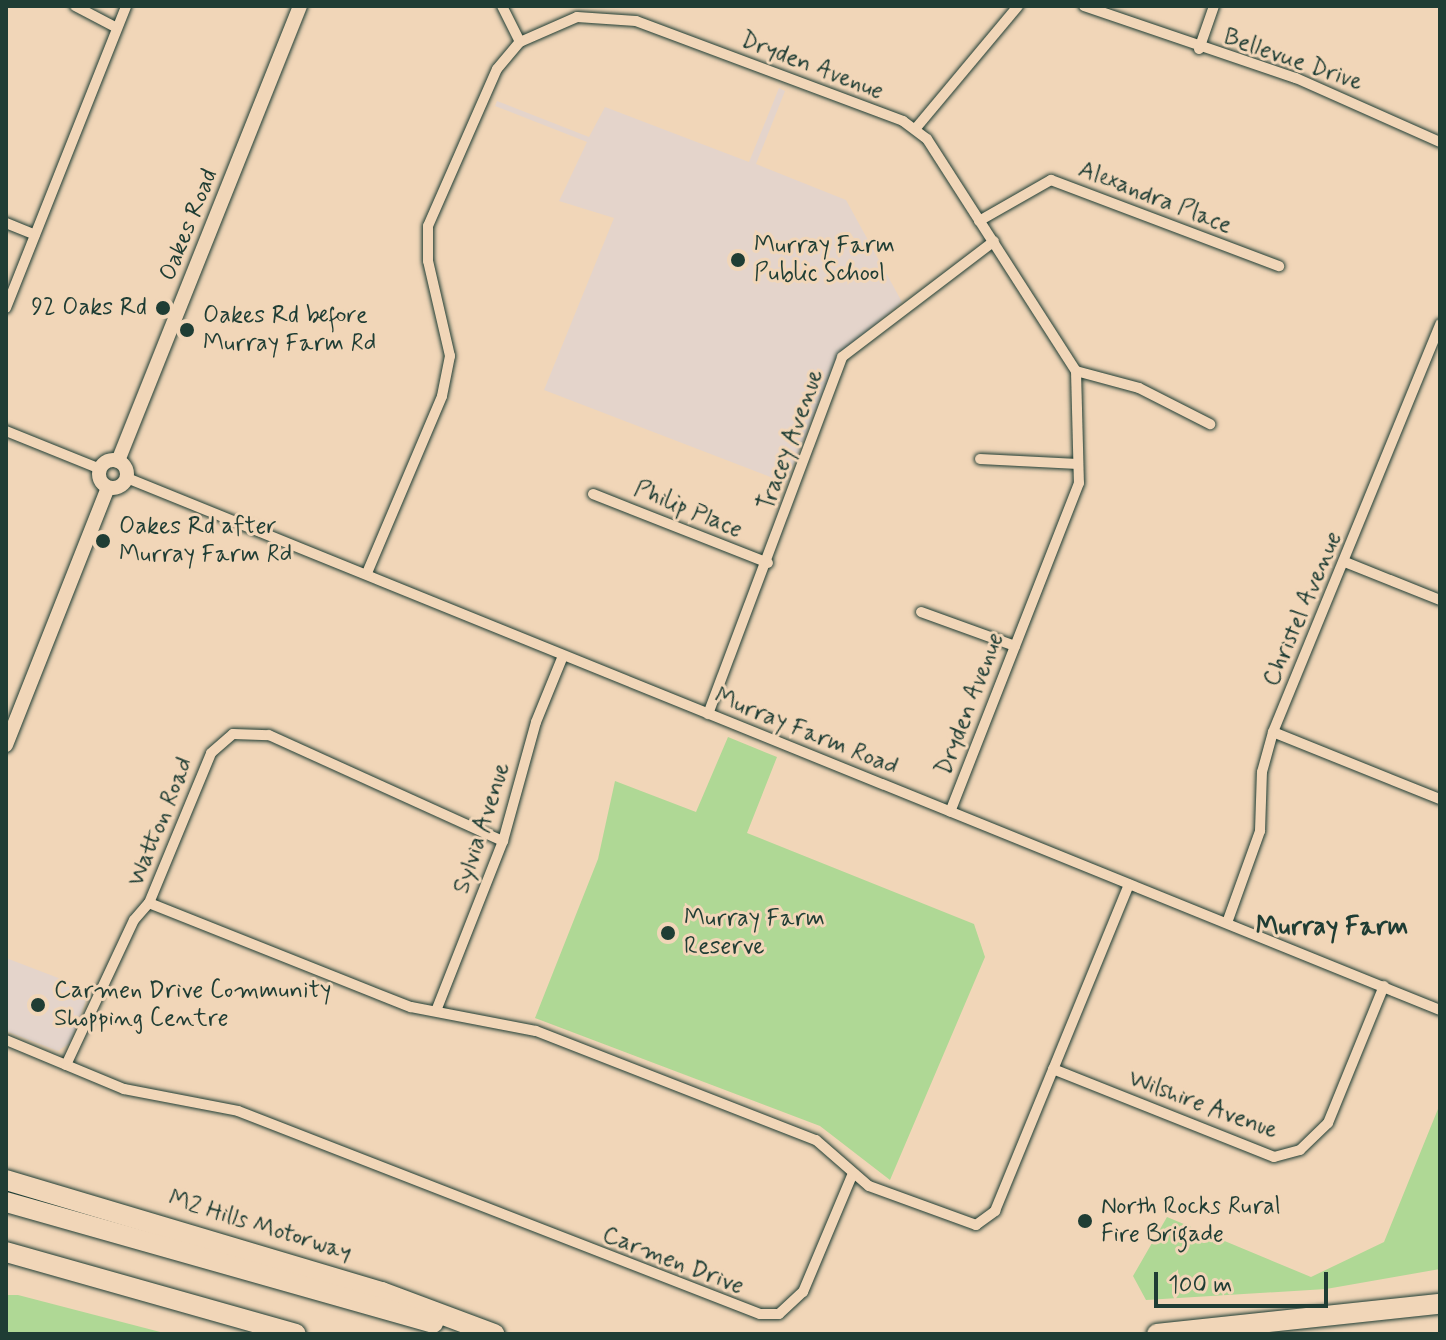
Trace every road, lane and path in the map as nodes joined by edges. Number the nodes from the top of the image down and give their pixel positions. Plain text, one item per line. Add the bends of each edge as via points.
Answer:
1 (75, 6) edge
2 (126, 6) edge
3 (300, 6) edge
4 (502, 6) edge
5 (1018, 6) edge
6 (1084, 6) edge
7 (1214, 6) edge
8 (117, 28) junction
9 (520, 42) junction
10 (1199, 49) junction
11 (916, 128) junction
12 (1440, 142) edge
13 (979, 221) junction
14 (6, 223) edge
15 (35, 235) junction
16 (994, 241) junction
17 (1279, 266) dead end
18 (6, 308) edge
19 (1440, 324) edge
20 (1076, 371) junction
21 (1210, 424) dead end
22 (6, 431) edge
23 (980, 459) dead end
24 (118, 461) junction
25 (1078, 464) junction
26 (100, 469) junction
27 (127, 478) junction
28 (108, 487) junction
29 (593, 494) dead end
30 (1345, 562) junction
31 (768, 563) junction
32 (367, 573) junction
33 (1440, 600) edge
34 (921, 612) dead end
35 (1015, 646) junction
36 (563, 656) junction
37 (708, 714) junction
38 (1273, 732) junction
39 (6, 745) edge
40 (1440, 799) edge
41 (950, 812) junction
42 (503, 841) junction
43 (1129, 884) junction
44 (149, 903) junction
45 (1228, 920) junction
46 (1384, 986) junction
47 (1440, 1010) edge
48 (436, 1011) junction
49 (6, 1040) edge
50 (66, 1065) junction
51 (1053, 1069) junction
52 (853, 1173) junction
53 (6, 1180) edge
54 (6, 1202) edge
55 (6, 1252) edge
56 (6, 1266) edge
57 (1440, 1304) edge
58 (255, 1334) edge
59 (296, 1334) edge
60 (473, 1334) edge
61 (494, 1334) edge
62 (1157, 1334) edge

1 - 8 street
2 - 8 street
3 - 24 main road, Oakes Road
4 - 9 street
5 - 11 street
6 - 10 street, Bellevue Drive
7 - 10 street
8 - 15 street
9 - 11 street, Dryden Avenue via 577,17 636,21
9 - 32 street, Dryden Avenue via 497,69 428,226 428,261 450,356 442,396
10 - 12 street, Bellevue Drive via 1334,93
11 - 13 street
13 - 16 street
13 - 17 street, Alexandra Place via 1051,180
14 - 15 street
15 - 18 street
16 - 20 street
16 - 31 street, Tracey Avenue via 842,357
19 - 30 street, Christel Avenue
20 - 21 street via 1139,388
20 - 25 street, Dryden Avenue
22 - 26 street
23 - 25 street
24 - 26 main road
24 - 27 main road
25 - 35 street, Dryden Avenue via 1079,483
26 - 28 main road
27 - 28 main road
27 - 32 street, Murray Farm Road
28 - 39 main road
29 - 31 street, Philip Place
30 - 33 street
30 - 38 street, Christel Avenue
31 - 37 street, Tracey Avenue
32 - 36 street, Murray Farm Road
34 - 35 street
35 - 41 street, Dryden Avenue
36 - 37 street, Murray Farm Road
36 - 42 street, Sylvia Avenue via 536,722
37 - 41 street, Murray Farm Road
38 - 40 street
38 - 45 street, Christel Avenue via 1262,772 1260,831
41 - 43 street, Murray Farm Road
42 - 44 street, Watton Road via 269,735 243,730 211,753
42 - 48 street, Sylvia Avenue
43 - 45 street, Murray Farm Road
43 - 51 street
44 - 48 street
44 - 50 street, Watton Road via 134,920
45 - 46 street, Murray Farm Road
46 - 47 street, Murray Farm Road
46 - 51 street, Wilshire Avenue via 1328,1123 1300,1150 1274,1157
48 - 52 street via 536,1031 624,1065 816,1140
49 - 50 street, Carmen Drive
50 - 52 street, Carmen Drive via 124,1089 238,1111 760,1314 779,1314 803,1292
51 - 52 street via 985,1222 965,1224 869,1186
53 - 61 highway, M2 Hills Motorway via 368,1287
54 - 60 highway, M2 Hills Motorway
55 - 59 highway
56 - 58 highway
57 - 62 highway

